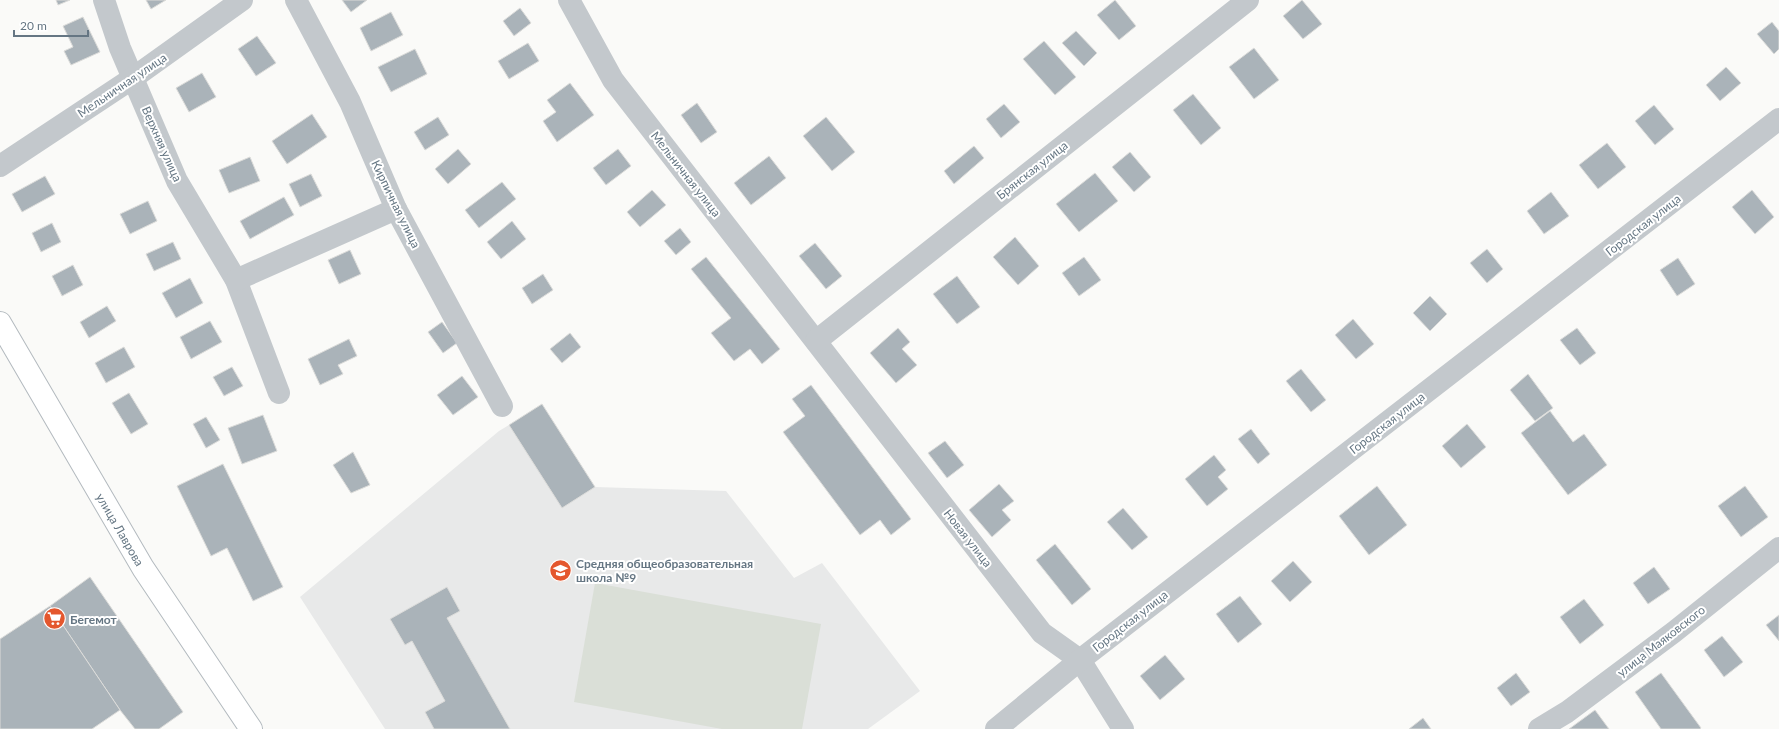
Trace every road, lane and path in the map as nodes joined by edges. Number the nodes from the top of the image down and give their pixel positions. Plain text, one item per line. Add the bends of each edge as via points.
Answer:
1 (104, 0) edge
2 (242, 0) edge
3 (296, 0) edge
4 (568, 0) edge
5 (1248, 0) edge
6 (133, 78) junction
7 (1779, 119) edge
8 (0, 166) edge
9 (396, 208) junction
10 (236, 280) junction
11 (0, 323) edge
12 (816, 341) junction
13 (279, 393) dead end
14 (502, 406) dead end
15 (1779, 548) edge
16 (1080, 660) junction
17 (251, 729) edge
18 (996, 729) edge
19 (1123, 729) edge
20 (1539, 729) edge

1 - 6 street, Верхняя улица
2 - 6 street, Мельничная улица
3 - 9 street, Кирпичная улица via 350,102
4 - 12 street, Мельничная улица via 614,80
5 - 12 street, Брянская улица
6 - 8 street, Мельничная улица
6 - 10 street, Верхняя улица via 177,181
7 - 16 street, Городская улица
9 - 10 street
9 - 14 street, Кирпичная улица
10 - 13 street, Верхняя улица
11 - 17 main road, улица Лаврова via 143,568
12 - 16 street, Новая улица via 1042,633
15 - 20 street, улица Маяковского via 1605,684
16 - 18 street, Городская улица
16 - 19 street, Новая улица

